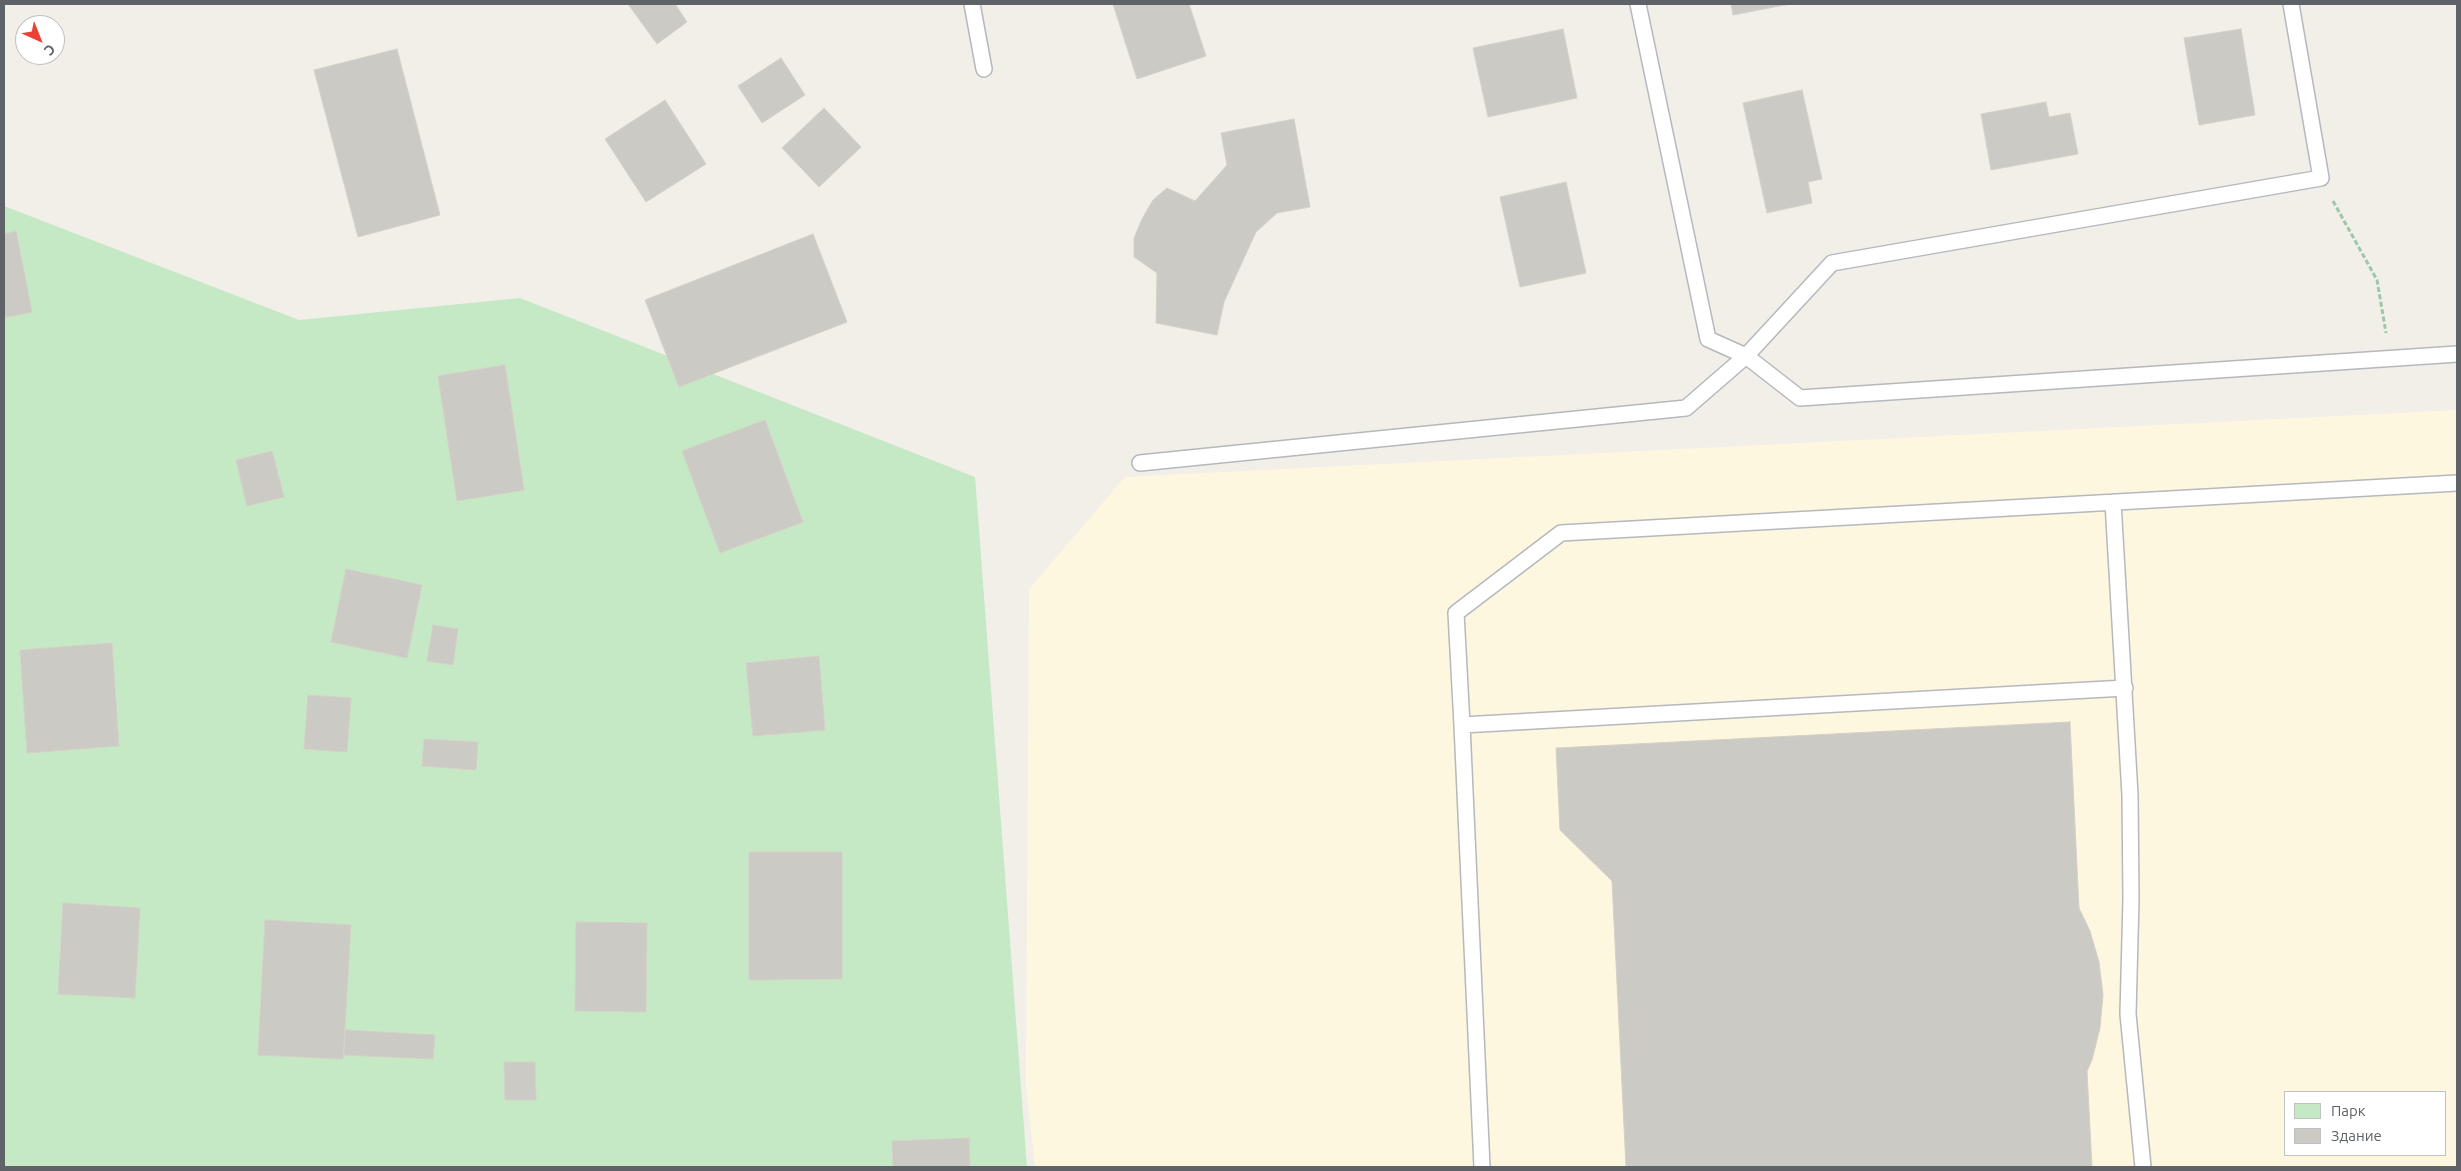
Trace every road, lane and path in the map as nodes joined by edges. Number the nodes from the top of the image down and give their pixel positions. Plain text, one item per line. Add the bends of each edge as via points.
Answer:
1 (972, 4) edge
2 (1638, 4) edge
3 (2292, 4) edge
4 (984, 69) dead end
5 (2321, 178) junction
6 (2457, 354) edge
7 (1746, 356) junction
8 (2391, 358) junction
9 (1140, 463) dead end
10 (2457, 483) edge
11 (2113, 502) junction
12 (2125, 688) junction
13 (1462, 725) junction
14 (1482, 1167) edge
15 (2143, 1167) edge

1 - 4 lane
2 - 7 lane via 1708,339
3 - 5 lane
5 - 7 lane via 1832,263
5 - 8 path via 2376,280
6 - 8 lane
7 - 8 lane via 1800,398
7 - 9 lane via 1686,408
10 - 11 lane
11 - 12 lane
11 - 13 lane via 1560,533 1456,613
12 - 13 lane
12 - 15 lane via 2131,899 2128,1014
13 - 14 lane

